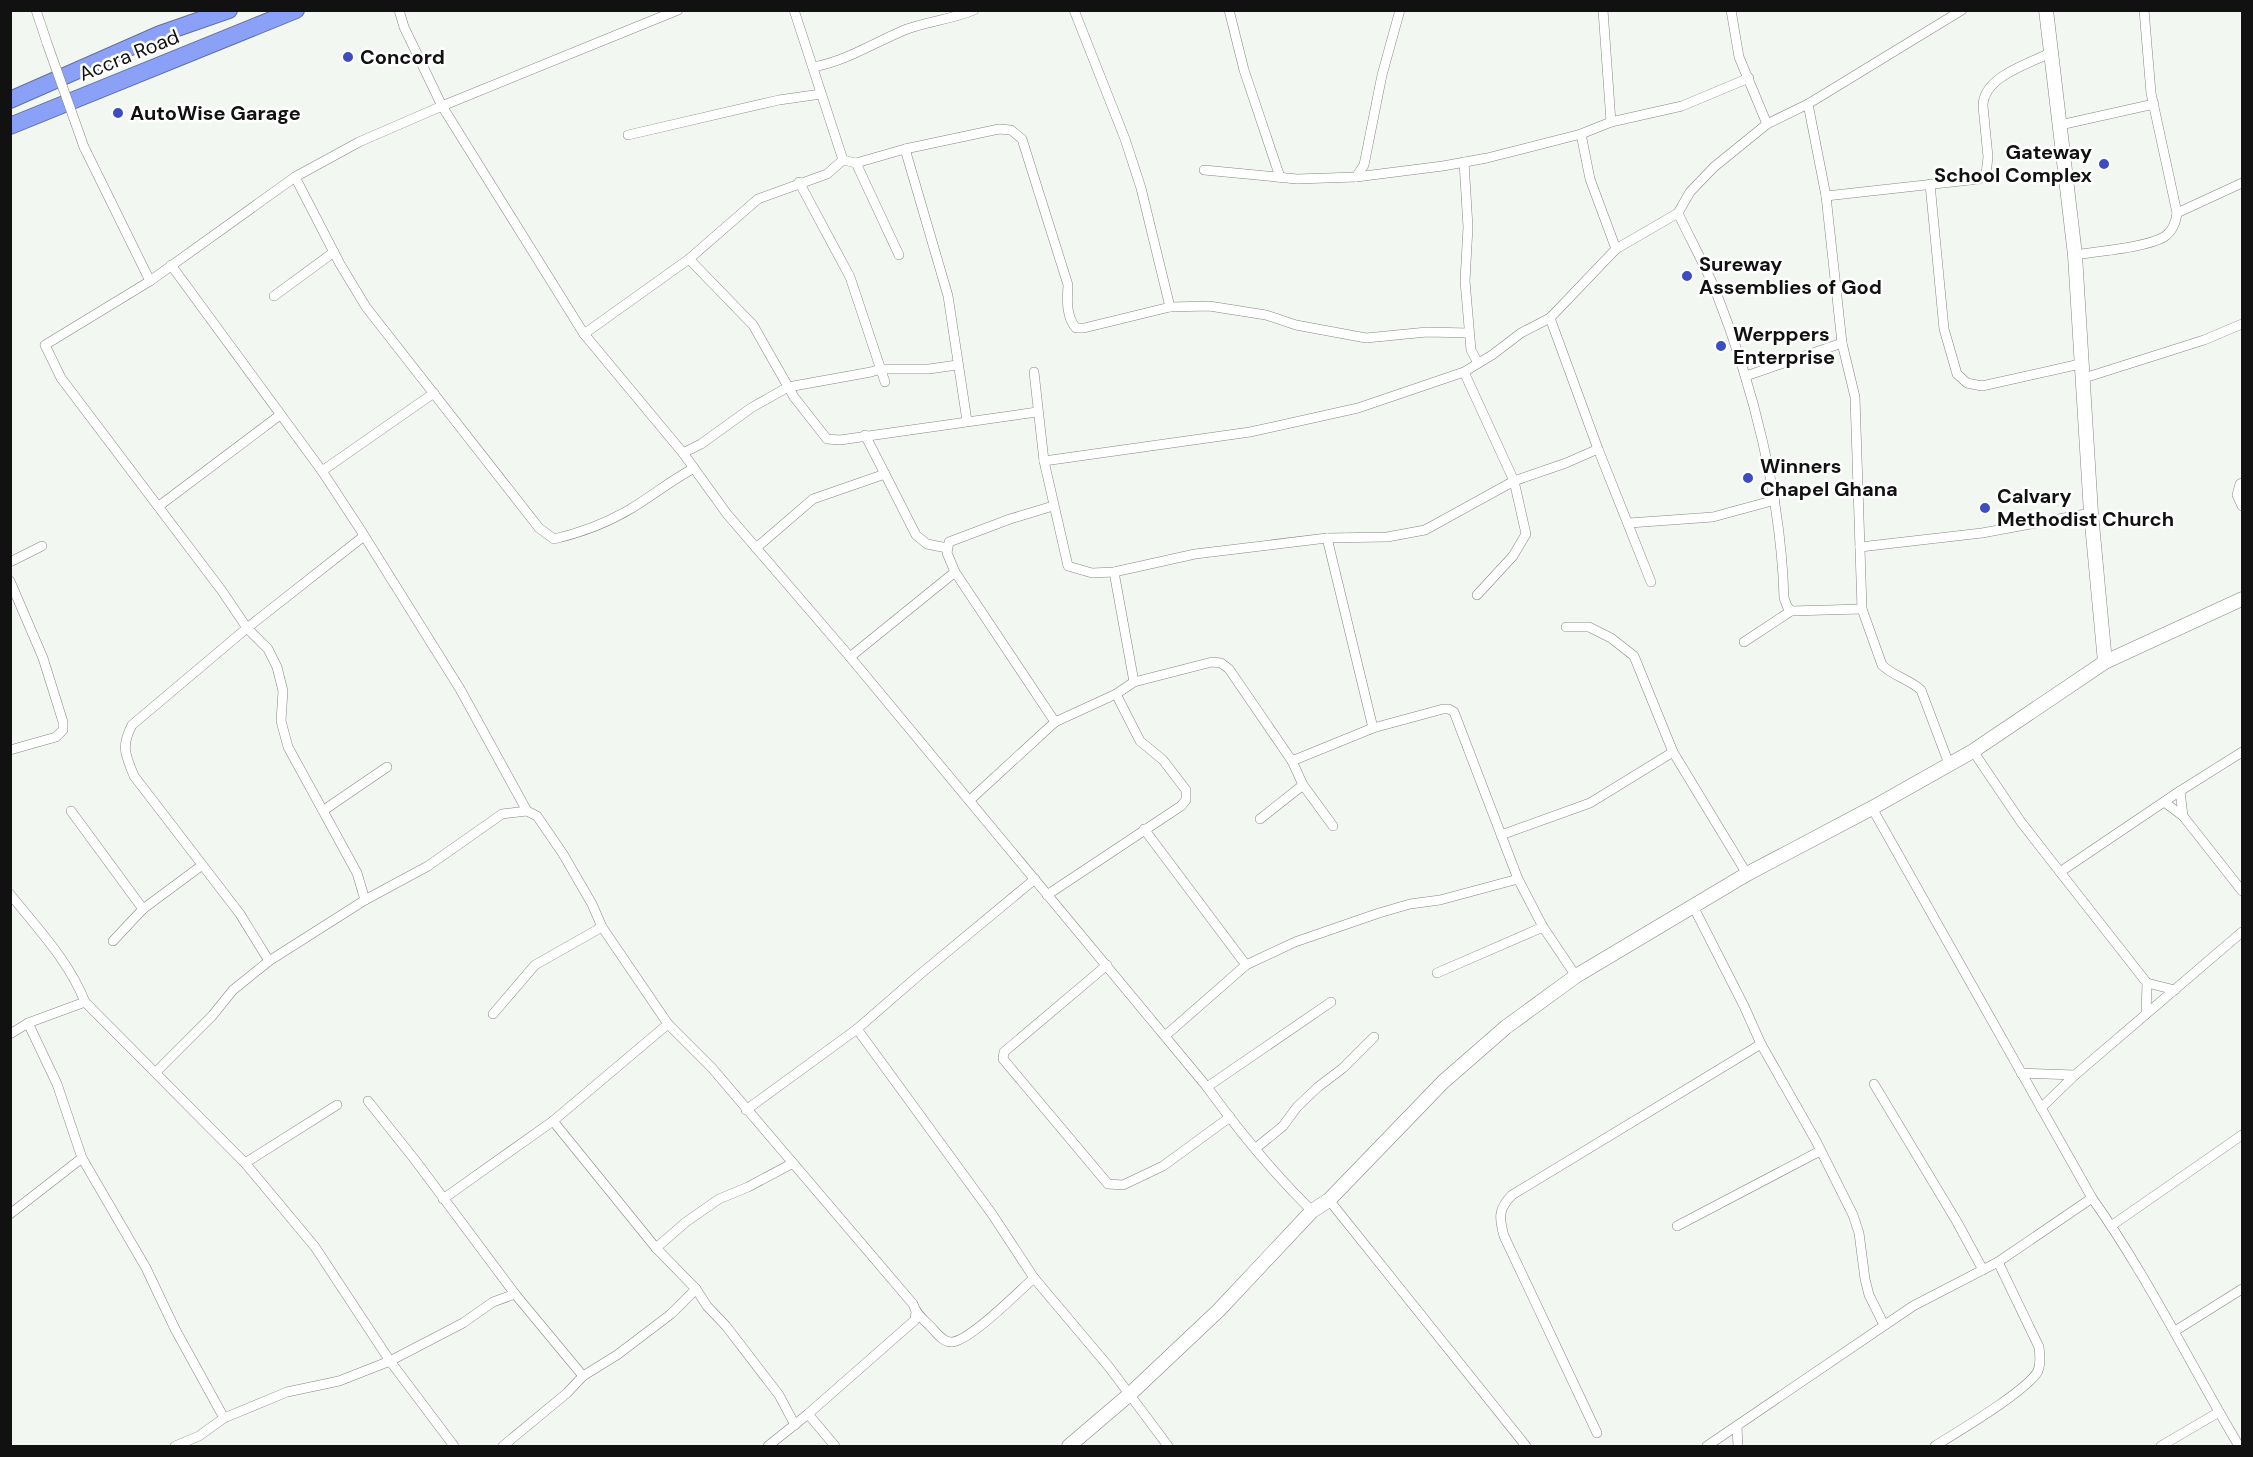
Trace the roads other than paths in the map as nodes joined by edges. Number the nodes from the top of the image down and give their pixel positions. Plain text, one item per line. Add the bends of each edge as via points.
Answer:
1 (36, 10) edge
2 (296, 10) edge
3 (392, 10) edge
4 (678, 10) edge
5 (794, 10) edge
6 (974, 10) edge
7 (1074, 10) edge
8 (1229, 10) edge
9 (1400, 10) edge
10 (1603, 10) edge
11 (1962, 10) edge
12 (2046, 10) edge
13 (2144, 10) edge
14 (224, 11) edge
15 (1732, 11) edge
16 (400, 14) edge
17 (2050, 53) junction
18 (813, 68) junction
19 (1749, 78) junction
20 (821, 94) junction
21 (10, 100) edge
22 (1808, 104) junction
23 (2154, 104) junction
24 (442, 106) junction
25 (1611, 122) junction
26 (1767, 124) junction
27 (2060, 125) junction
28 (10, 126) edge
29 (1581, 134) junction
30 (627, 135) dead end
31 (905, 149) junction
32 (843, 160) junction
33 (1464, 162) junction
34 (856, 163) junction
35 (1204, 170) dead end
36 (296, 177) junction
37 (1280, 177) junction
38 (1356, 177) junction
39 (799, 182) junction
40 (2242, 183) edge
41 (1930, 184) junction
42 (1826, 196) junction
43 (1678, 213) junction
44 (2178, 213) junction
45 (1616, 249) junction
46 (334, 252) junction
47 (899, 255) dead end
48 (2075, 255) junction
49 (689, 258) junction
50 (171, 265) junction
51 (150, 281) junction
52 (274, 296) dead end
53 (1170, 307) junction
54 (1550, 318) junction
55 (2242, 324) edge
56 (584, 333) junction
57 (1469, 333) junction
58 (1842, 343) junction
59 (1478, 363) junction
60 (2080, 364) junction
61 (957, 365) junction
62 (880, 369) junction
63 (1034, 372) dead end
64 (1464, 372) junction
65 (1746, 376) junction
66 (2081, 379) junction
67 (885, 382) dead end
68 (788, 387) junction
69 (434, 393) junction
70 (1037, 412) junction
71 (280, 415) junction
72 (967, 421) junction
73 (866, 435) junction
74 (1598, 449) junction
75 (684, 453) junction
76 (1044, 461) junction
77 (694, 468) junction
78 (322, 471) junction
79 (885, 474) junction
80 (1514, 481) junction
81 (2242, 483) edge
82 (1775, 500) junction
83 (159, 506) junction
84 (1053, 506) junction
85 (2242, 506) edge
86 (2091, 513) junction
87 (1629, 523) junction
88 (364, 536) junction
89 (1328, 537) junction
90 (42, 546) dead end
91 (1860, 547) junction
92 (756, 548) junction
93 (947, 548) junction
94 (10, 562) edge
95 (955, 572) junction
96 (1114, 572) junction
97 (10, 580) edge
98 (1651, 582) dead end
99 (1477, 595) dead end
100 (2242, 599) edge
101 (1862, 609) junction
102 (1791, 611) junction
103 (1566, 627) dead end
104 (247, 628) junction
105 (1744, 642) dead end
106 (850, 657) junction
107 (2105, 662) junction
108 (1134, 682) junction
109 (1116, 694) junction
110 (1055, 722) junction
111 (1372, 728) junction
112 (10, 750) edge
113 (1973, 751) junction
114 (1673, 752) junction
115 (2242, 752) edge
116 (1292, 761) junction
117 (1949, 764) junction
118 (387, 767) dead end
119 (1303, 785) junction
120 (2180, 791) junction
121 (970, 800) junction
122 (2164, 802) junction
123 (1872, 808) junction
124 (324, 810) junction
125 (71, 811) dead end
126 (528, 811) junction
127 (2183, 816) junction
128 (1260, 819) dead end
129 (1333, 826) dead end
130 (1144, 829) junction
131 (1501, 835) junction
132 (201, 866) junction
133 (2060, 872) junction
134 (1748, 874) junction
135 (1035, 879) junction
136 (1518, 879) junction
137 (2242, 891) edge
138 (10, 894) edge
139 (1047, 895) junction
140 (365, 900) junction
141 (1694, 908) junction
142 (143, 909) junction
143 (602, 927) junction
144 (1543, 927) junction
145 (2242, 934) edge
146 (113, 941) dead end
147 (269, 961) junction
148 (1107, 965) junction
149 (1246, 965) junction
150 (1437, 973) dead end
151 (1576, 976) junction
152 (2146, 983) junction
153 (2175, 990) junction
154 (85, 1002) junction
155 (1331, 1002) dead end
156 (493, 1014) dead end
157 (2146, 1014) junction
158 (28, 1023) junction
159 (668, 1024) junction
160 (857, 1029) junction
161 (10, 1034) edge
162 (1165, 1036) junction
163 (1374, 1037) dead end
164 (1761, 1044) junction
165 (156, 1072) junction
166 (2021, 1073) junction
167 (2075, 1075) junction
168 (1874, 1084) dead end
169 (1207, 1087) junction
170 (368, 1101) dead end
171 (337, 1105) dead end
172 (2041, 1108) junction
173 (746, 1110) junction
174 (1230, 1117) junction
175 (553, 1121) junction
176 (2242, 1135) edge
177 (1256, 1148) junction
178 (1820, 1151) junction
179 (82, 1158) junction
180 (245, 1163) junction
181 (793, 1163) junction
182 (2092, 1198) junction
183 (443, 1199) junction
184 (1329, 1200) junction
185 (1312, 1211) junction
186 (10, 1214) edge
187 (1677, 1226) dead end
188 (2112, 1226) junction
189 (656, 1248) junction
190 (1998, 1262) junction
191 (1983, 1270) junction
192 (1034, 1278) junction
193 (696, 1289) junction
194 (2242, 1289) edge
195 (515, 1294) junction
196 (916, 1312) junction
197 (1884, 1325) junction
198 (2175, 1331) junction
199 (390, 1361) junction
200 (583, 1376) junction
201 (1130, 1394) junction
202 (2219, 1412) junction
203 (808, 1414) junction
204 (224, 1418) junction
205 (795, 1425) junction
206 (1737, 1426) junction
207 (1597, 1433) dead end
208 (175, 1446) edge
209 (454, 1446) edge
210 (503, 1446) edge
211 (768, 1446) edge
212 (835, 1446) edge
213 (1070, 1446) edge
214 (1168, 1446) edge
215 (1526, 1446) edge
216 (1711, 1446) edge
217 (1738, 1446) edge
218 (1935, 1446) edge
219 (2162, 1446) edge
220 (2240, 1446) edge

1 - 51 street, bridge via 84,147
2 - 28 highway, Accra Road
3 - 16 street
4 - 24 street
5 - 18 street
6 - 18 street via 910,28 851,56
7 - 53 street via 1141,188
8 - 37 street via 1244,70
9 - 38 street via 1364,165
10 - 25 street
11 - 22 street
12 - 17 street
13 - 23 street
14 - 21 highway, Accra Road via 160,34
15 - 19 street via 1739,57
16 - 24 street
17 - 27 street
17 - 41 street via 1997,79 1986,90 1986,174 1979,179
18 - 20 street
19 - 25 street via 1682,106
19 - 26 street
20 - 30 street
20 - 32 street
22 - 26 street
22 - 42 street
23 - 27 street
23 - 44 street
24 - 36 street via 359,142
24 - 56 street
25 - 29 street
26 - 43 street via 1714,167 1690,192
27 - 48 street
29 - 33 street
29 - 45 street via 1590,179
31 - 34 street
31 - 53 street via 999,129 1011,130 1022,139 1068,285 1067,303 1076,328
31 - 61 street via 948,296
32 - 34 street
32 - 39 street via 827,174
33 - 38 street
33 - 57 street
34 - 47 street
35 - 37 street
36 - 46 street
36 - 50 street
37 - 38 street
39 - 49 street via 758,198
39 - 62 street via 850,277
40 - 44 street
41 - 42 street
41 - 60 street via 1944,328 1956,374 1967,383 1982,386
42 - 58 street
43 - 45 street
43 - 65 street via 1714,289
44 - 48 street via 2175,225 2165,236 2149,243
45 - 54 street
46 - 52 street
46 - 69 street via 366,307
48 - 60 street
49 - 56 street
49 - 68 street via 753,325
50 - 51 street
50 - 71 street
51 - 83 street via 45,345 61,378
53 - 57 street via 1240,310 1366,338 1427,332
54 - 59 street
54 - 74 street
55 - 66 street
56 - 75 street
57 - 59 street
58 - 65 street
58 - 91 street via 1855,397
59 - 64 street
60 - 66 street
61 - 62 street
61 - 72 street
62 - 67 street
62 - 68 street
63 - 70 street
64 - 76 street via 1358,408 1250,432
64 - 80 street
65 - 82 street
66 - 86 street
68 - 73 street via 827,439
68 - 75 street
69 - 77 street via 539,528 554,539 631,509
69 - 78 street
70 - 72 street
70 - 76 street
71 - 78 street
71 - 83 street
72 - 73 street
73 - 79 street
74 - 80 street
74 - 87 street
75 - 77 street
76 - 84 street
77 - 92 street
78 - 88 street
79 - 92 street via 813,499
79 - 93 street via 916,535 927,544
80 - 89 street via 1425,530 1387,537
80 - 99 street via 1525,525 1524,541
81 - 85 street via 2237,495
82 - 87 street via 1713,517
82 - 102 street via 1784,598
83 - 104 street
84 - 93 street via 949,542
84 - 96 street via 1068,566 1092,573
86 - 91 street via 1982,533
86 - 107 street
87 - 98 street
88 - 104 street
88 - 126 street via 460,688
89 - 96 street via 1196,554
89 - 111 street
90 - 94 street
91 - 101 street
92 - 106 street
93 - 95 street
95 - 106 street
95 - 110 street
96 - 108 street
97 - 112 street via 43,657 63,730 56,737
100 - 107 street
101 - 102 street
101 - 117 street via 1882,665 1921,690
102 - 105 street
103 - 114 street via 1588,627 1634,656
104 - 124 street via 268,649 277,667 283,691 281,721 288,747
104 - 132 street via 132,725 124,740 134,776
106 - 121 street
107 - 113 street
108 - 109 street
108 - 116 street via 1221,663
109 - 110 street
109 - 130 street via 1140,741 1163,760 1186,790 1181,806
110 - 121 street
111 - 116 street
111 - 131 street via 1443,709 1454,712
113 - 117 street
113 - 133 street
114 - 131 street via 1590,802
114 - 134 street
115 - 120 street
116 - 119 street
117 - 123 street
118 - 124 street
119 - 128 street
119 - 129 street
120 - 122 street
120 - 127 street
121 - 135 street
122 - 127 street
122 - 133 street
123 - 134 street
123 - 166 street
124 - 140 street via 357,873
125 - 142 street
126 - 140 street via 502,814 428,866
126 - 143 street via 537,816 563,854
127 - 137 street
130 - 139 street
130 - 149 street
131 - 136 street
132 - 142 street
132 - 147 street via 240,914
133 - 152 street
134 - 141 street
135 - 139 street
135 - 160 street
136 - 144 street
136 - 149 street via 1379,913 1295,942
138 - 154 street via 67,965
139 - 148 street
140 - 147 street
141 - 151 street
141 - 164 street
142 - 146 street
143 - 156 street via 535,965
143 - 159 street
144 - 150 street
144 - 151 street
145 - 153 street
147 - 165 street via 233,990
148 - 162 street
148 - 174 street via 1004,1052 1003,1059 1108,1184 1122,1185 1163,1166
149 - 162 street
151 - 184 street via 1506,1027 1443,1082
152 - 153 street
152 - 157 street
153 - 157 street
154 - 158 street
154 - 165 street
155 - 169 street
157 - 167 street
158 - 161 street
158 - 179 street via 57,1084
159 - 173 street via 712,1068
159 - 175 street
160 - 173 street
160 - 192 street
162 - 169 street
163 - 177 street
164 - 178 street
164 - 207 street via 1588,1147 1502,1204 1499,1218 1504,1236
165 - 180 street
166 - 167 street
166 - 172 street
167 - 172 street
168 - 191 street
169 - 174 street
170 - 183 street
171 - 180 street
172 - 182 street
173 - 181 street
174 - 177 street
175 - 183 street
175 - 189 street
176 - 188 street
177 - 185 street via 1263,1161
178 - 187 street
178 - 197 street via 1853,1215 1869,1295
179 - 186 street
179 - 204 street via 146,1268
180 - 199 street via 315,1247
181 - 189 street via 719,1199
181 - 196 street via 914,1304
182 - 188 street
182 - 190 street
183 - 195 street
184 - 185 street
184 - 215 street
185 - 201 street via 1219,1310
188 - 198 street
189 - 193 street
190 - 191 street
190 - 218 street via 2039,1347 2038,1370 2005,1400
191 - 197 street
192 - 196 street via 959,1341 944,1340
192 - 201 street
193 - 200 street via 617,1355
193 - 205 street via 779,1395
194 - 198 street
195 - 199 street via 493,1302
195 - 200 street
196 - 203 street via 915,1320
197 - 206 street
198 - 202 street
199 - 204 street via 339,1381 287,1392
199 - 209 street
200 - 210 street
201 - 213 street
201 - 214 street
202 - 219 street
202 - 220 street
203 - 205 street
203 - 212 street
204 - 208 street
205 - 211 street
206 - 216 street
206 - 217 street

